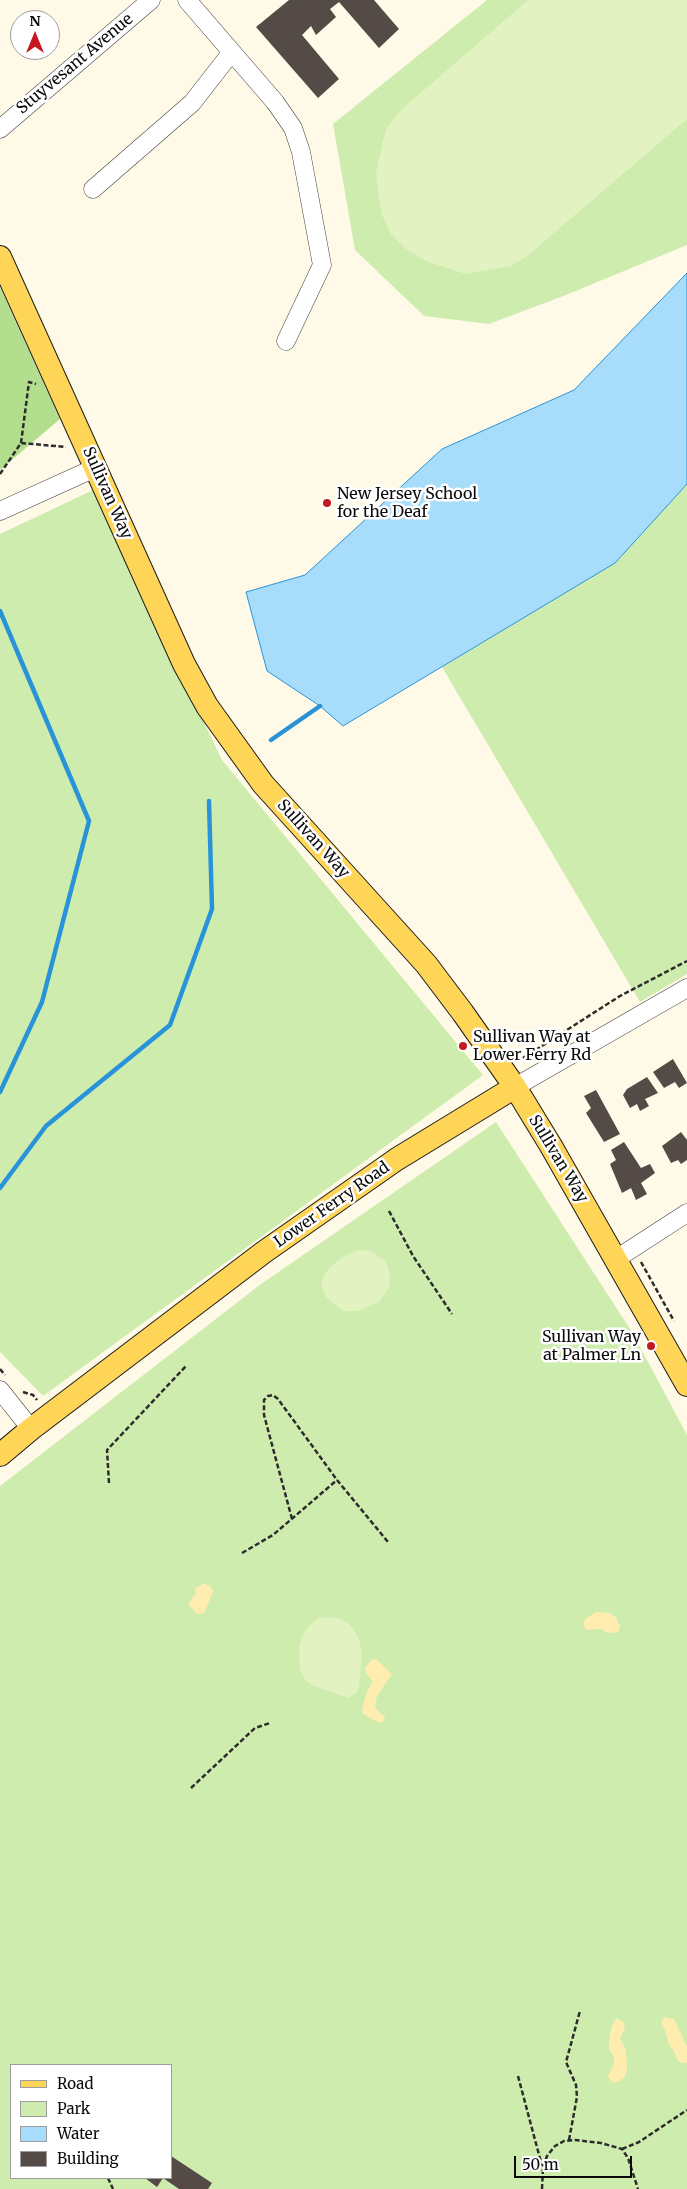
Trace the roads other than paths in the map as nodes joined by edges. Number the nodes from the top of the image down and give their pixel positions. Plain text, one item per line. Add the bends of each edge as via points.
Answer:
1 (151, 0) edge
2 (187, 0) edge
3 (231, 53) junction
4 (0, 129) edge
5 (92, 189) dead end
6 (0, 257) edge
7 (286, 342) dead end
8 (96, 468) junction
9 (0, 511) edge
10 (687, 988) edge
11 (515, 1087) junction
12 (687, 1213) edge
13 (625, 1254) junction
14 (687, 1384) edge
15 (0, 1390) edge
16 (31, 1429) junction
17 (0, 1455) edge

1 - 4 street, Stuyvesant Avenue
2 - 3 street
3 - 5 street via 192,103
3 - 7 street via 275,102 293,128 301,152 322,265
6 - 8 main road, Sullivan Way
8 - 9 street
8 - 11 main road, Sullivan Way via 184,664 207,706 263,784 426,964
10 - 11 street, Lower Ferry Road
11 - 13 main road, Sullivan Way
11 - 16 main road, Lower Ferry Road via 398,1159 264,1252
12 - 13 street
13 - 14 main road, Sullivan Way
15 - 16 street
16 - 17 main road, Lower Ferry Road

